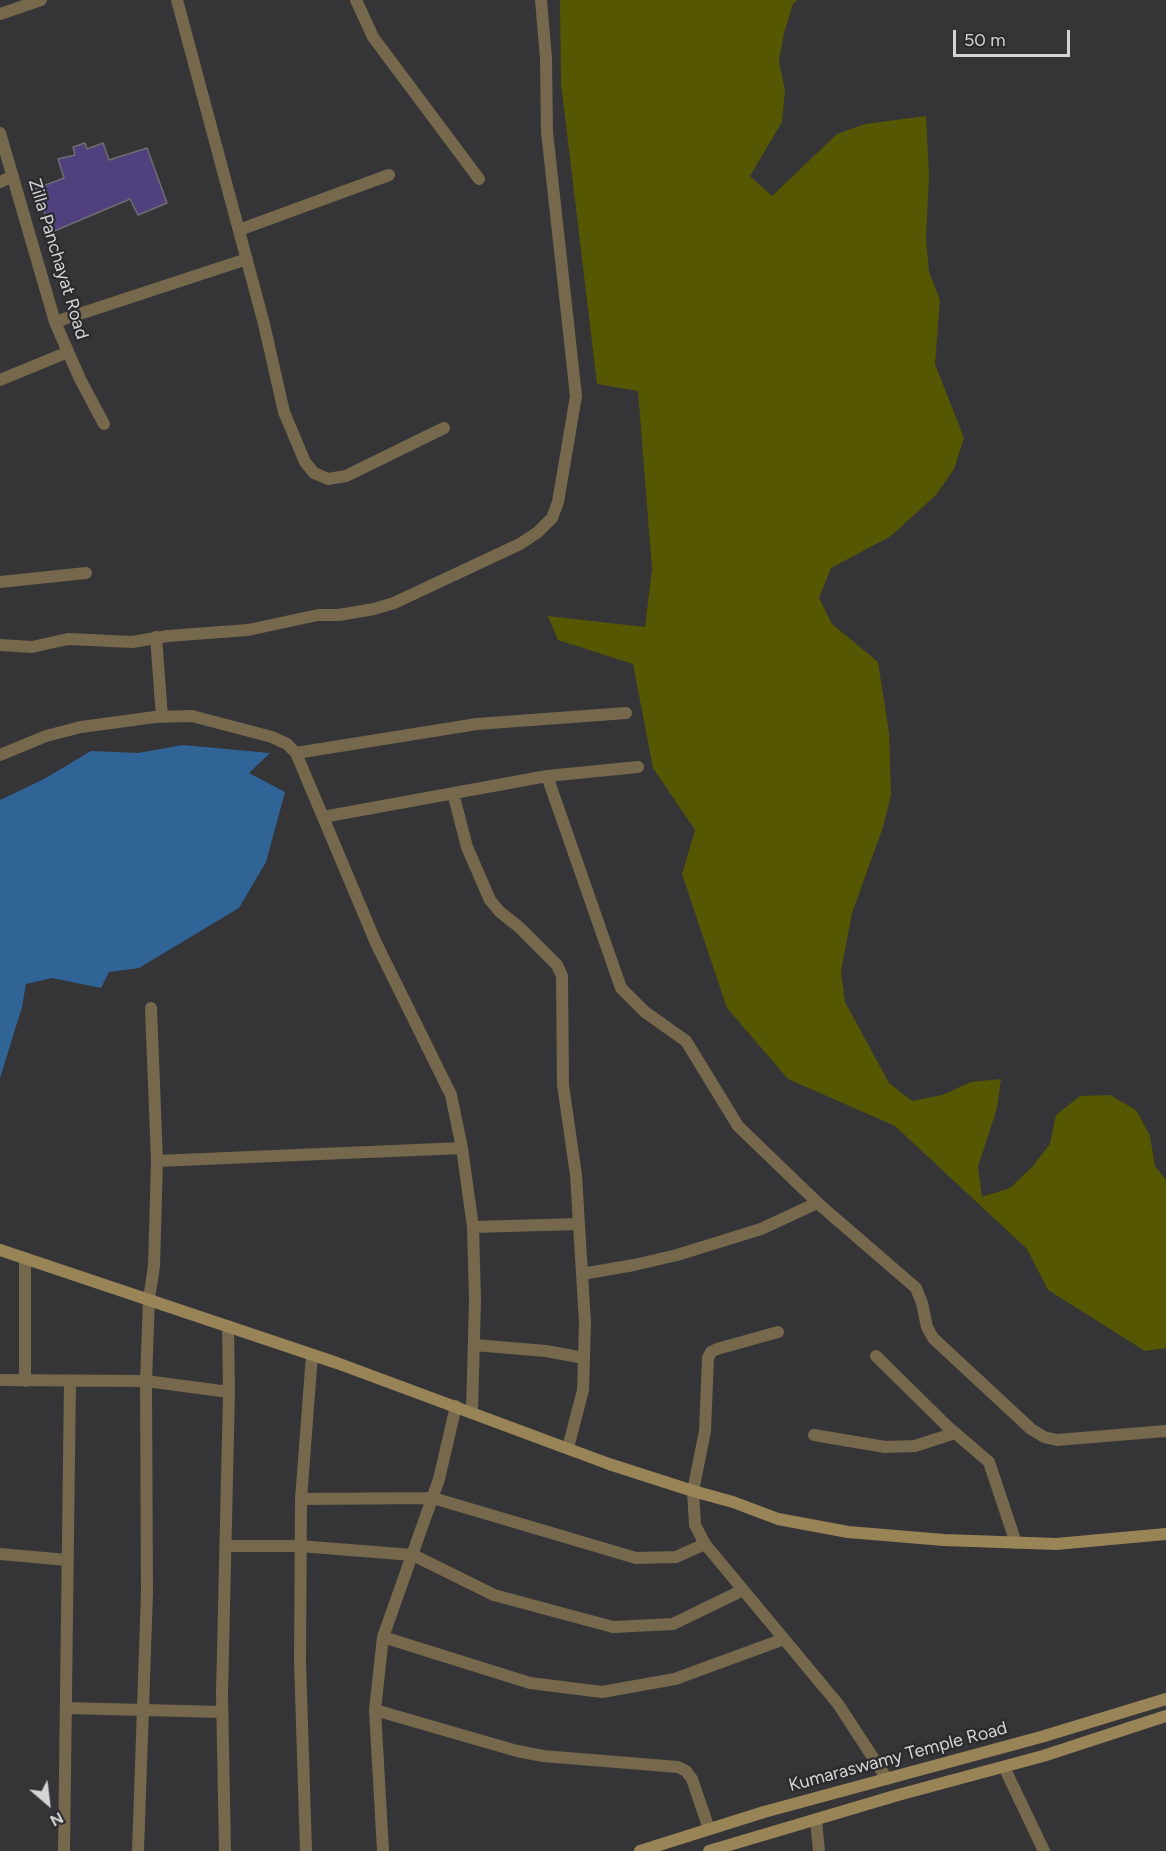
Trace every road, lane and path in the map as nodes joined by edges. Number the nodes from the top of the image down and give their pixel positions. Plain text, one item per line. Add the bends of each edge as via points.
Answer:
1 (42, 0) edge
2 (177, 0) edge
3 (356, 0) edge
4 (541, 0) edge
5 (0, 14) edge
6 (0, 133) edge
7 (389, 175) dead end
8 (13, 176) junction
9 (479, 179) dead end
10 (0, 182) edge
11 (239, 230) junction
12 (247, 259) junction
13 (55, 322) junction
14 (68, 352) junction
15 (0, 380) edge
16 (104, 424) dead end
17 (444, 429) dead end
18 (86, 573) dead end
19 (0, 582) edge
20 (156, 637) junction
21 (0, 645) edge
22 (626, 713) dead end
23 (162, 717) junction
24 (296, 753) junction
25 (0, 755) edge
26 (638, 767) dead end
27 (547, 776) junction
28 (453, 793) junction
29 (323, 817) junction
30 (151, 1008) dead end
31 (462, 1148) junction
32 (157, 1161) junction
33 (817, 1203) junction
34 (579, 1224) junction
35 (473, 1227) junction
36 (0, 1251) edge
37 (25, 1258) junction
38 (582, 1274) junction
39 (149, 1299) junction
40 (228, 1326) junction
41 (778, 1332) dead end
42 (474, 1345) junction
43 (312, 1355) junction
44 (876, 1356) dead end
45 (584, 1358) junction
46 (0, 1380) edge
47 (25, 1381) junction
48 (70, 1381) junction
49 (146, 1381) junction
50 (229, 1392) junction
51 (456, 1406) junction
52 (472, 1412) junction
53 (1166, 1431) edge
54 (955, 1432) junction
55 (814, 1435) dead end
56 (568, 1448) junction
57 (693, 1491) junction
58 (433, 1498) junction
59 (301, 1499) junction
60 (1166, 1534) edge
61 (1016, 1543) junction
62 (705, 1544) junction
63 (225, 1546) junction
64 (299, 1546) junction
65 (0, 1554) edge
66 (412, 1556) junction
67 (67, 1560) junction
68 (743, 1590) junction
69 (383, 1637) junction
70 (784, 1639) junction
71 (1166, 1699) edge
72 (66, 1708) junction
73 (142, 1709) junction
74 (375, 1710) junction
75 (222, 1712) junction
76 (1166, 1716) edge
77 (1004, 1767) junction
78 (887, 1779) junction
79 (816, 1820) junction
80 (709, 1829) junction
81 (64, 1851) edge
82 (138, 1851) edge
83 (225, 1851) edge
84 (306, 1851) edge
85 (383, 1851) edge
86 (640, 1851) edge
87 (709, 1851) edge
88 (819, 1851) edge
89 (1044, 1851) edge

1 - 5 street
2 - 11 street
3 - 9 street via 373,37
4 - 20 street via 547,132 576,396 552,518 520,544 374,609 318,615 248,630
6 - 8 street, Zilla Panchayat Road
7 - 11 street
8 - 10 street
8 - 13 street, Zilla Panchayat Road
11 - 12 street
12 - 13 street
12 - 17 street via 284,412 305,462 314,473 328,479 346,476
13 - 14 street, Zilla Panchayat Road
14 - 15 street
14 - 16 street, Zilla Panchayat Road
18 - 19 street
20 - 21 street via 132,642 68,639 32,647
20 - 23 street
22 - 24 street via 477,724
23 - 24 street via 192,716 272,737
23 - 25 street via 81,727
24 - 29 street
26 - 27 street
27 - 28 street
27 - 33 street via 621,988 645,1012 686,1041 738,1126
28 - 29 street
28 - 34 street via 467,847 490,900 557,965 562,976 563,1085
29 - 31 street via 376,943 451,1095
30 - 32 street
31 - 32 street
31 - 35 street
32 - 39 street
33 - 38 street via 761,1228 677,1255
33 - 53 street via 915,1288 933,1338 1031,1429 1057,1440
34 - 35 street
34 - 38 street
35 - 42 street
36 - 37 street
37 - 39 street
37 - 47 street
38 - 45 street
39 - 40 street
39 - 49 street
40 - 43 street
40 - 50 street
41 - 57 street via 711,1352 706,1423
42 - 45 street
42 - 52 street
43 - 51 street
43 - 59 street
44 - 54 street
45 - 56 street via 583,1390
46 - 47 street
47 - 48 street
48 - 49 street
48 - 67 street
49 - 50 street
49 - 73 street via 147,1593
50 - 63 street
51 - 52 street
51 - 58 street
52 - 56 street
54 - 55 street via 915,1446 885,1447
54 - 61 street via 989,1462
56 - 57 street
57 - 61 street via 778,1519 848,1532
57 - 62 street via 695,1525
58 - 59 street
58 - 62 street via 636,1558 676,1557
58 - 66 street
59 - 64 street
60 - 61 street via 1056,1544
62 - 68 street
63 - 64 street
63 - 75 street
64 - 66 street
64 - 84 street
65 - 67 street
66 - 68 street via 494,1594 613,1627 673,1624
66 - 69 street
67 - 72 street
68 - 70 street
69 - 70 street via 530,1683 602,1692 675,1679
69 - 74 street
70 - 78 street via 838,1704
71 - 78 street, Kumaraswamy Temple Road
72 - 73 street
72 - 81 street
73 - 75 street
73 - 82 street
74 - 80 street via 543,1756 678,1767 692,1779
74 - 85 street
75 - 83 street
76 - 77 street, Kumaraswamy Temple Road
77 - 79 street, Kumaraswamy Temple Road
77 - 89 street
78 - 80 street, Kumaraswamy Temple Road
79 - 87 street, Kumaraswamy Temple Road
79 - 88 street
80 - 86 street, Kumaraswamy Temple Road

